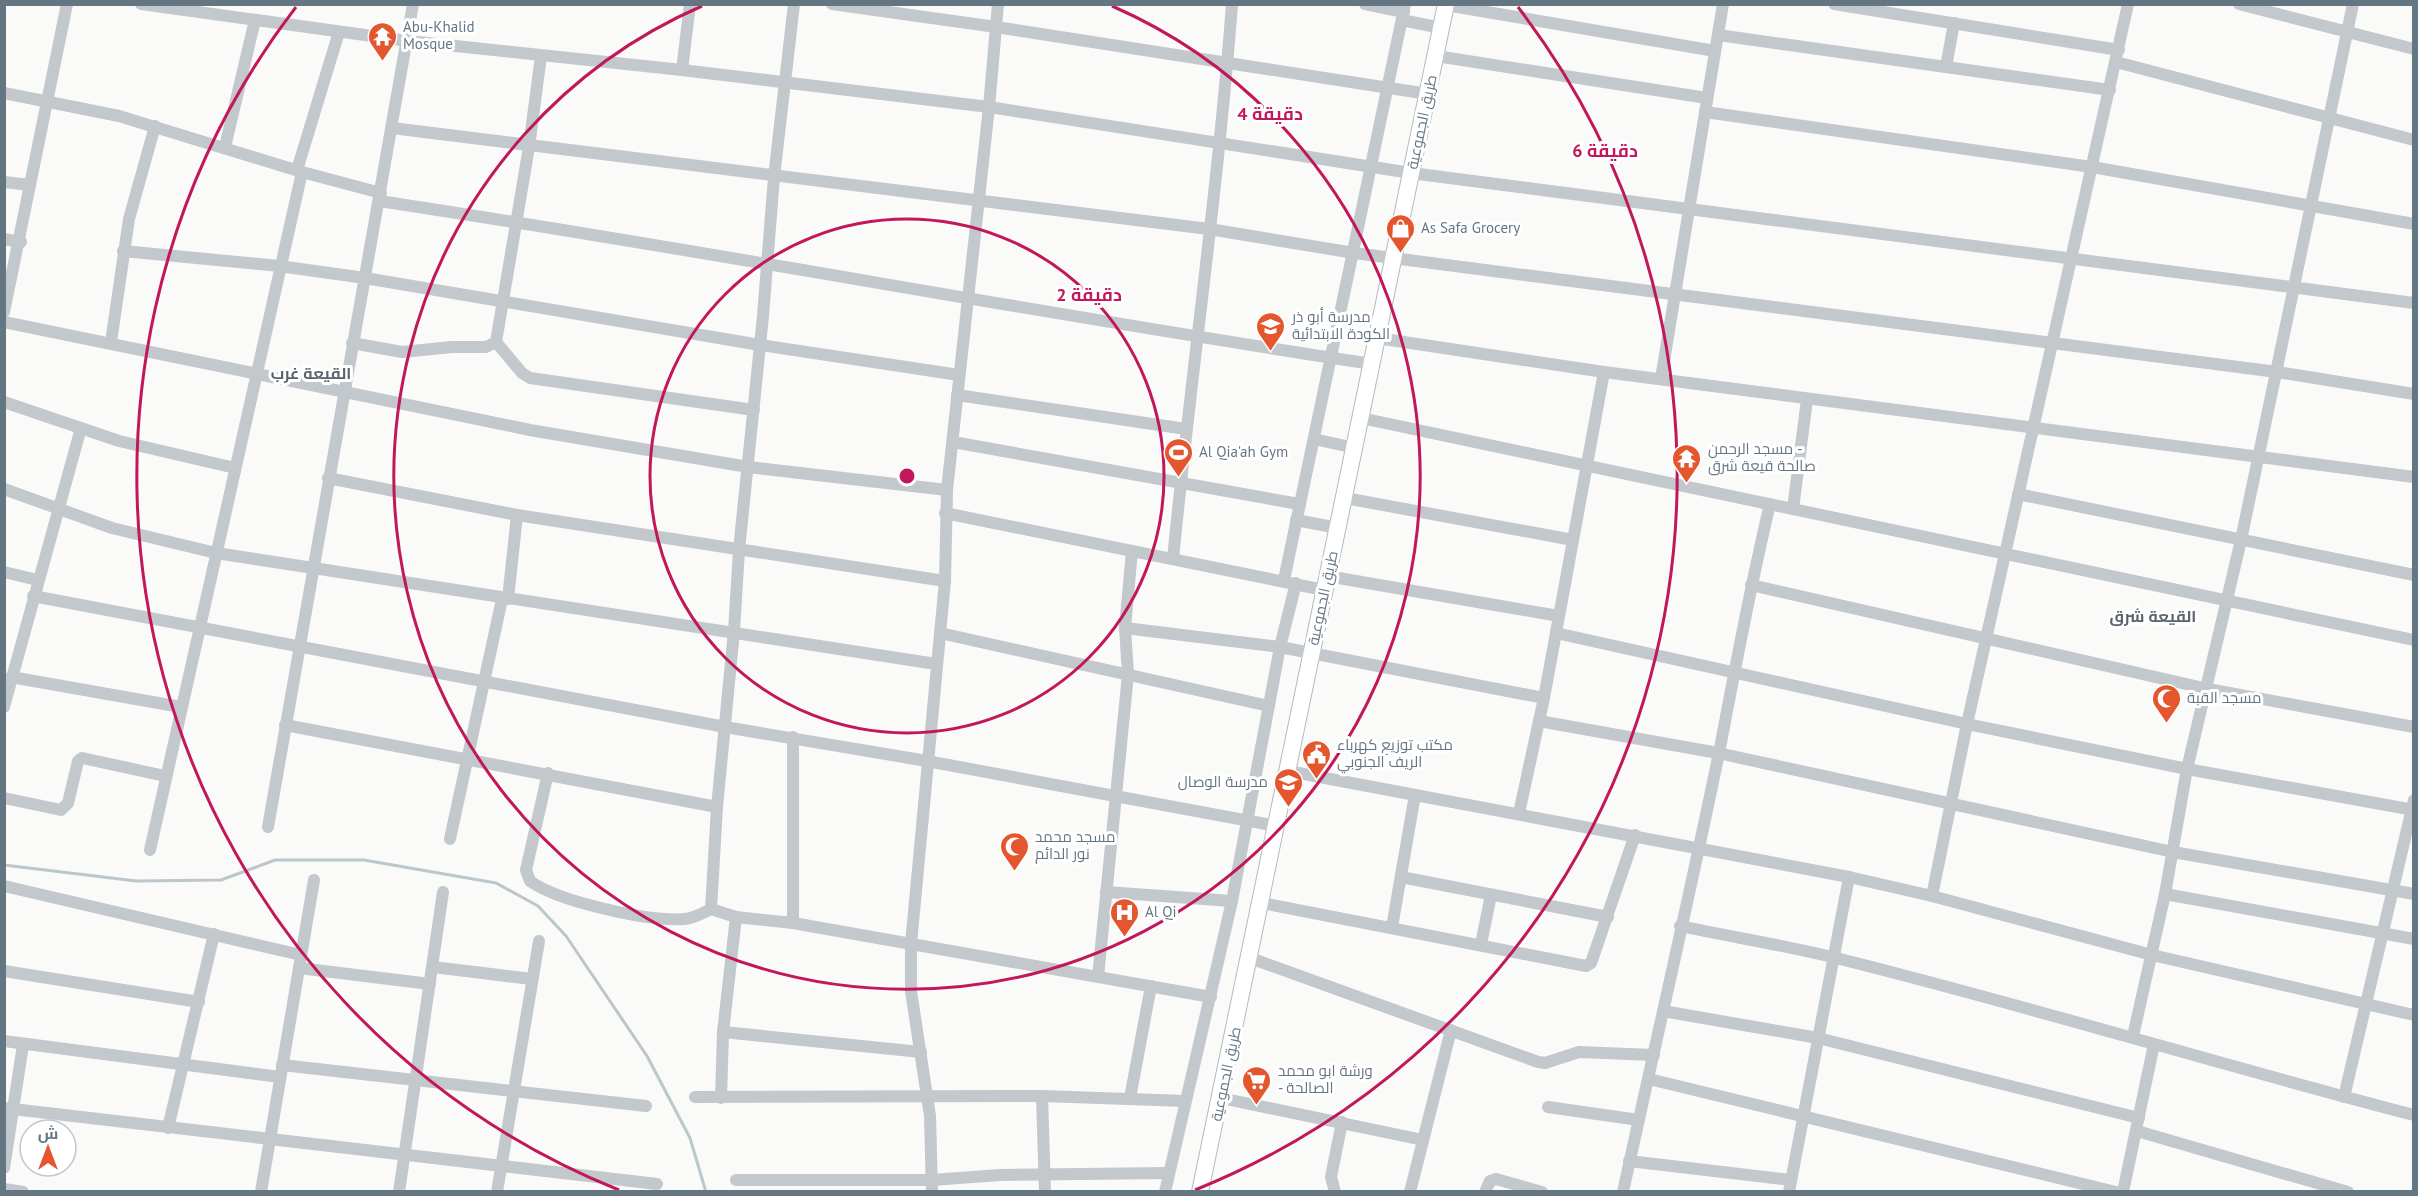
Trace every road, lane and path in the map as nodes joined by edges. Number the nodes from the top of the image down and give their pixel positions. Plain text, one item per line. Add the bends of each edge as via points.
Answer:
1 (67, 4) edge
2 (141, 4) edge
3 (413, 4) edge
4 (690, 4) edge
5 (794, 4) edge
6 (832, 4) edge
7 (998, 4) edge
8 (1232, 4) edge
9 (1365, 4) edge
10 (1723, 4) edge
11 (1834, 4) edge
12 (2128, 4) edge
13 (2239, 4) edge
14 (2353, 4) edge
15 (1446, 5) edge
16 (1853, 6) edge
17 (221, 10) edge
18 (1404, 12) edge
19 (255, 20) junction
20 (1954, 23) junction
21 (996, 27) junction
22 (1441, 28) junction
23 (2348, 31) junction
24 (339, 32) junction
25 (1718, 35) junction
26 (408, 41) junction
27 (2414, 49) edge
28 (1715, 51) junction
29 (541, 56) junction
30 (1436, 56) junction
31 (2117, 56) junction
32 (1227, 62) junction
33 (1947, 67) junction
34 (682, 70) junction
35 (784, 84) junction
36 (1388, 88) junction
37 (2110, 90) junction
38 (4, 93) edge
39 (1428, 94) junction
40 (1707, 98) junction
41 (46, 101) junction
42 (989, 107) junction
43 (1705, 112) junction
44 (2330, 118) junction
45 (155, 126) junction
46 (392, 128) junction
47 (2414, 140) edge
48 (1220, 143) junction
49 (225, 147) junction
50 (529, 147) junction
51 (1371, 167) junction
52 (2092, 167) junction
53 (299, 171) junction
54 (1411, 172) junction
55 (774, 177) junction
56 (4, 182) edge
57 (30, 185) junction
58 (380, 197) junction
59 (978, 202) junction
60 (2312, 204) junction
61 (1688, 208) junction
62 (516, 222) junction
63 (2414, 224) edge
64 (1209, 229) junction
65 (4, 239) edge
66 (21, 242) junction
67 (123, 251) junction
68 (1354, 253) junction
69 (1394, 257) junction
70 (2073, 258) junction
71 (766, 265) junction
72 (279, 266) junction
73 (365, 278) junction
74 (2294, 286) junction
75 (1675, 293) junction
76 (968, 296) junction
77 (504, 302) junction
78 (2414, 303) edge
79 (4, 312) edge
80 (4, 322) edge
81 (1196, 338) junction
82 (1377, 338) junction
83 (111, 342) junction
84 (496, 342) junction
85 (352, 343) junction
86 (2052, 344) junction
87 (760, 345) junction
88 (1329, 358) junction
89 (1372, 364) junction
90 (1604, 372) junction
91 (2277, 372) junction
92 (256, 373) junction
93 (959, 375) junction
94 (1661, 379) junction
95 (344, 391) junction
96 (2414, 394) edge
97 (957, 395) junction
98 (1807, 399) junction
99 (4, 402) edge
100 (754, 410) junction
101 (1361, 418) junction
102 (81, 428) junction
103 (1186, 429) junction
104 (2032, 429) junction
105 (1314, 439) junction
106 (953, 442) junction
107 (1355, 448) junction
108 (2259, 456) junction
109 (1587, 465) junction
110 (747, 467) junction
111 (235, 468) junction
112 (2414, 477) edge
113 (328, 478) junction
114 (1181, 482) junction
115 (4, 489) edge
116 (947, 490) junction
117 (2018, 494) junction
118 (1345, 498) junction
119 (1299, 504) junction
120 (1770, 504) junction
121 (57, 509) junction
122 (1793, 509) junction
123 (945, 513) junction
124 (517, 515) junction
125 (1296, 520) junction
126 (1338, 528) junction
127 (1573, 540) junction
128 (2241, 540) junction
129 (739, 550) junction
130 (1132, 551) junction
131 (216, 553) junction
132 (2006, 553) junction
133 (1173, 559) junction
134 (313, 569) junction
135 (4, 572) edge
136 (2414, 575) edge
137 (37, 580) junction
138 (945, 581) junction
139 (1290, 582) junction
140 (1326, 583) junction
141 (1751, 585) junction
142 (33, 596) junction
143 (505, 599) junction
144 (2227, 599) junction
145 (1559, 616) junction
146 (200, 626) junction
147 (1125, 628) junction
148 (734, 631) junction
149 (940, 633) junction
150 (1556, 633) junction
151 (1988, 640) junction
152 (2414, 640) edge
153 (298, 645) junction
154 (1280, 647) junction
155 (1310, 655) junction
156 (936, 664) junction
157 (1128, 674) junction
158 (1733, 674) junction
159 (11, 677) junction
160 (483, 680) junction
161 (2208, 689) junction
162 (1544, 698) junction
163 (1269, 706) junction
164 (4, 707) edge
165 (181, 707) junction
166 (1539, 721) junction
167 (1967, 724) junction
168 (285, 725) junction
169 (2414, 727) edge
170 (725, 728) junction
171 (794, 737) junction
172 (1718, 753) junction
173 (469, 758) junction
174 (927, 760) junction
175 (2187, 769) junction
176 (1288, 771) junction
177 (548, 773) junction
178 (165, 776) junction
179 (1415, 795) junction
180 (1116, 796) junction
181 (4, 798) edge
182 (1949, 803) junction
183 (717, 807) junction
184 (2413, 807) edge
185 (1519, 813) junction
186 (1246, 819) junction
187 (1277, 826) junction
188 (268, 827) dead end
189 (1635, 835) junction
190 (450, 839) dead end
191 (1697, 847) junction
192 (150, 850) dead end
193 (2173, 852) junction
194 (1401, 877) junction
195 (1849, 877) junction
196 (314, 880) dead end
197 (4, 886) edge
198 (2394, 890) junction
199 (443, 892) dead end
200 (1106, 892) junction
201 (2165, 894) junction
202 (2414, 894) edge
203 (1491, 895) junction
204 (1932, 896) junction
205 (1232, 902) junction
206 (1262, 903) junction
207 (711, 909) junction
208 (1608, 916) junction
209 (736, 917) junction
210 (793, 924) junction
211 (1680, 926) junction
212 (1392, 927) junction
213 (2382, 933) junction
214 (214, 934) junction
215 (2414, 939) edge
216 (539, 941) dead end
217 (911, 944) junction
218 (1481, 944) junction
219 (2152, 955) junction
220 (1833, 957) junction
221 (1250, 958) junction
222 (300, 961) junction
223 (433, 967) junction
224 (4, 971) edge
225 (1098, 977) junction
226 (532, 979) junction
227 (430, 984) junction
228 (1151, 986) junction
229 (1211, 997) junction
230 (199, 1002) junction
231 (2366, 1003) junction
232 (1663, 1011) junction
233 (2414, 1015) edge
234 (1451, 1030) junction
235 (723, 1032) junction
236 (2133, 1036) junction
237 (1818, 1038) junction
238 (4, 1041) edge
239 (2154, 1044) junction
240 (23, 1045) junction
241 (921, 1052) junction
242 (1654, 1055) junction
243 (182, 1065) junction
244 (281, 1071) junction
245 (1648, 1079) junction
246 (416, 1081) junction
247 (514, 1089) junction
248 (1042, 1096) junction
249 (695, 1097) dead end
250 (928, 1097) junction
251 (2344, 1097) junction
252 (721, 1098) junction
253 (1130, 1098) junction
254 (1221, 1098) junction
255 (1185, 1101) junction
256 (646, 1106) dead end
257 (1548, 1107) dead end
258 (10, 1108) edge
259 (2414, 1115) edge
260 (1803, 1116) junction
261 (2139, 1118) junction
262 (1639, 1120) junction
263 (1342, 1122) junction
264 (168, 1128) junction
265 (2137, 1131) junction
266 (269, 1139) junction
267 (1423, 1140) junction
268 (404, 1156) junction
269 (1629, 1161) junction
270 (501, 1166) junction
271 (4, 1168) edge
272 (1169, 1173) junction
273 (1045, 1175) junction
274 (736, 1180) dead end
275 (657, 1184) dead end
276 (932, 1186) edge
277 (1790, 1186) edge
278 (4, 1189) edge
279 (23, 1191) edge
280 (261, 1191) edge
281 (399, 1191) edge
282 (497, 1191) edge
283 (1045, 1191) edge
284 (1165, 1191) edge
285 (1200, 1191) edge
286 (1335, 1191) edge
287 (1410, 1191) edge
288 (1485, 1191) edge
289 (1542, 1191) edge
290 (1623, 1191) edge
291 (2116, 1191) edge
292 (2123, 1191) edge
293 (2348, 1191) edge

1 - 41 street
2 - 17 street
3 - 26 street
4 - 34 street
5 - 35 street
6 - 21 street
7 - 21 street
8 - 32 street
9 - 18 street
10 - 25 street
11 - 16 street
12 - 31 street
13 - 23 street
14 - 23 street
15 - 22 main road, طريق الجموعية
15 - 28 street
16 - 20 street
17 - 19 street
18 - 22 street
18 - 36 street
19 - 24 street
19 - 49 street
20 - 31 street
20 - 33 street
21 - 32 street
21 - 42 street
22 - 30 main road, طريق الجموعية
23 - 27 street
23 - 44 street
24 - 26 street
24 - 53 street
25 - 28 street
25 - 33 street
26 - 29 street
26 - 46 street
28 - 40 street
29 - 34 street
29 - 50 street
30 - 39 main road, طريق الجموعية
30 - 40 street
31 - 37 street
31 - 44 street
32 - 36 street
32 - 48 street
33 - 37 street
34 - 35 street
35 - 42 street
35 - 55 street
36 - 39 street
36 - 51 street
37 - 52 street
38 - 41 street
39 - 54 main road, طريق الجموعية
40 - 43 street
41 - 45 street
41 - 57 street
42 - 48 street
42 - 59 street
43 - 52 street
43 - 61 street
44 - 47 street
44 - 60 street
45 - 49 street
45 - 67 street
46 - 50 street
46 - 58 street
48 - 51 street
48 - 64 street
49 - 53 street
50 - 55 street
50 - 62 street
51 - 54 street
51 - 68 street
52 - 60 street
52 - 70 street
53 - 58 street
53 - 72 street
54 - 61 street
54 - 69 main road, طريق الجموعية
55 - 59 street
55 - 71 street
56 - 57 street
57 - 66 street
58 - 62 street
58 - 73 street
59 - 64 street
59 - 76 street
60 - 63 street
60 - 74 street
61 - 70 street
61 - 75 street
62 - 71 street
62 - 77 street
64 - 68 street
64 - 81 street
65 - 66 street
66 - 79 street
67 - 72 street
67 - 83 street
68 - 69 street
68 - 88 street
69 - 75 street
69 - 82 main road, طريق الجموعية
70 - 74 street
70 - 86 street
71 - 76 street
71 - 87 street
72 - 73 street
72 - 92 street
73 - 77 street
73 - 85 street
74 - 78 street
74 - 91 street
75 - 86 street
75 - 94 street
76 - 81 street
76 - 93 street
77 - 84 street
77 - 87 street
80 - 83 street
81 - 88 street
81 - 103 street
82 - 89 main road, طريق الجموعية
82 - 90 street
83 - 92 street
84 - 85 street via 486,347 402,352
84 - 100 street via 530,378
85 - 95 street
86 - 91 street
86 - 104 street
87 - 93 street
87 - 100 street
88 - 89 street
88 - 105 street
89 - 101 main road, طريق الجموعية
90 - 94 street
90 - 109 street
91 - 96 street
91 - 108 street
92 - 95 street
92 - 111 street
93 - 97 street
94 - 98 street
95 - 110 street via 530,430
95 - 113 street
97 - 103 street
97 - 106 street
98 - 104 street
98 - 122 street
99 - 102 street
100 - 110 street
101 - 107 main road, طريق الجموعية
101 - 109 street
102 - 111 street via 119,441
102 - 121 street
103 - 114 street
104 - 108 street
104 - 117 street
105 - 107 street
105 - 119 street
106 - 114 street
106 - 116 street
107 - 118 main road, طريق الجموعية
108 - 112 street
108 - 128 street
109 - 120 street
109 - 127 street
110 - 116 street
110 - 129 street
111 - 131 street
113 - 124 street
113 - 134 street
114 - 119 street
114 - 133 street
115 - 121 street
116 - 123 street
117 - 128 street
117 - 132 street
118 - 126 main road, طريق الجموعية
118 - 127 street
119 - 125 street
120 - 122 street
120 - 141 street
121 - 131 street via 112,528
121 - 137 street
122 - 132 street
123 - 130 street
123 - 138 street
124 - 129 street
124 - 143 street
125 - 126 street
125 - 139 street
126 - 140 main road, طريق الجموعية
127 - 145 street
128 - 136 street
128 - 144 street
129 - 138 street
129 - 148 street
130 - 133 street
130 - 147 street
131 - 134 street
131 - 146 street
132 - 144 street
132 - 151 street
133 - 139 street
134 - 143 street
134 - 153 street
135 - 137 street
137 - 142 street
138 - 149 street
139 - 140 street
139 - 154 street
140 - 145 street
140 - 155 main road, طريق الجموعية
141 - 151 street
141 - 158 street
142 - 146 street
142 - 159 street
143 - 148 street
143 - 160 street
144 - 152 street
144 - 161 street
145 - 150 street
146 - 153 street
146 - 165 street
147 - 154 street
147 - 157 street
148 - 156 street
148 - 170 street
149 - 156 street
149 - 157 street
150 - 158 street
150 - 162 street
151 - 161 street
151 - 167 street
153 - 160 street
153 - 168 street
154 - 155 street
154 - 163 street
155 - 162 street
155 - 176 main road, طريق الجموعية
156 - 174 street
157 - 163 street
157 - 180 street
158 - 167 street
158 - 172 street
159 - 164 street
159 - 165 street
160 - 170 street
160 - 173 street
161 - 169 street
161 - 175 street
162 - 166 street
163 - 186 street
165 - 178 street
166 - 172 street
166 - 185 street
167 - 175 street
167 - 182 street
168 - 173 street
168 - 188 street
170 - 171 street
170 - 183 street
171 - 174 street
171 - 210 street
172 - 182 street
172 - 191 street
173 - 177 street
173 - 190 street
174 - 180 street
174 - 217 street
175 - 184 street
175 - 193 street
176 - 179 street
176 - 187 main road, طريق الجموعية
177 - 183 street
177 - 207 street via 526,870 530,880 576,901 638,915 686,918
178 - 181 street via 82,758 68,803 61,810
178 - 192 street
179 - 185 street
179 - 194 street
180 - 186 street
180 - 200 street
182 - 193 street
182 - 204 street
183 - 207 street
184 - 198 street
185 - 189 street
186 - 187 street
186 - 205 street
187 - 206 main road, طريق الجموعية
189 - 191 street
189 - 208 street
191 - 195 street
191 - 211 street
193 - 198 street
193 - 201 street
194 - 203 street
194 - 212 street
195 - 204 street
195 - 220 street
196 - 222 street
197 - 214 street
198 - 202 street
198 - 213 street
199 - 223 street
200 - 205 street
200 - 225 street
201 - 213 street
201 - 219 street
203 - 208 street
203 - 218 street
204 - 219 street
205 - 229 street
206 - 212 street
206 - 221 main road, طريق الجموعية
207 - 209 street
208 - 218 street via 1591,963 1586,966
209 - 210 street
209 - 235 street
210 - 217 street
211 - 220 street
211 - 232 street
212 - 218 street
213 - 215 street
213 - 231 street
214 - 222 street
214 - 230 street
216 - 226 street
217 - 225 street
217 - 241 street via 910,991
219 - 231 street
219 - 236 street
220 - 236 street
220 - 237 street
221 - 234 street
221 - 254 main road, طريق الجموعية
222 - 227 street
222 - 244 street
223 - 226 street
223 - 227 street
224 - 230 street
225 - 228 street
226 - 247 street
227 - 246 street
228 - 229 street
228 - 253 street
229 - 255 street
230 - 243 street
231 - 233 street
231 - 251 street
232 - 237 street
232 - 242 street
234 - 242 street via 1538,1062 1579,1052
234 - 267 street
235 - 241 street
235 - 252 street
236 - 239 street
237 - 260 street
237 - 261 street
238 - 240 street
239 - 251 street
239 - 261 street
240 - 243 street
240 - 258 street
241 - 250 street
242 - 245 street
243 - 244 street
243 - 264 street
244 - 246 street
244 - 266 street
245 - 260 street
245 - 262 street
246 - 247 street
246 - 268 street
247 - 256 street
247 - 270 street
248 - 250 street
248 - 253 street
248 - 273 street
249 - 252 street
250 - 252 street
250 - 276 street
251 - 259 street
253 - 255 street
254 - 263 street
254 - 285 main road, طريق الجموعية
255 - 272 street
257 - 262 street
258 - 264 street
258 - 271 street
260 - 277 street
260 - 291 street
261 - 265 street
262 - 269 street
263 - 267 street
263 - 286 street via 1331,1177
264 - 266 street
265 - 292 street
265 - 293 street
266 - 268 street
266 - 280 street
267 - 287 street
268 - 270 street
268 - 281 street
269 - 277 street
269 - 290 street
270 - 275 street
270 - 282 street
272 - 273 street
272 - 284 street
273 - 276 street via 1000,1175
273 - 283 street
274 - 276 street
278 - 279 street
288 - 289 street via 1490,1181 1496,1179

